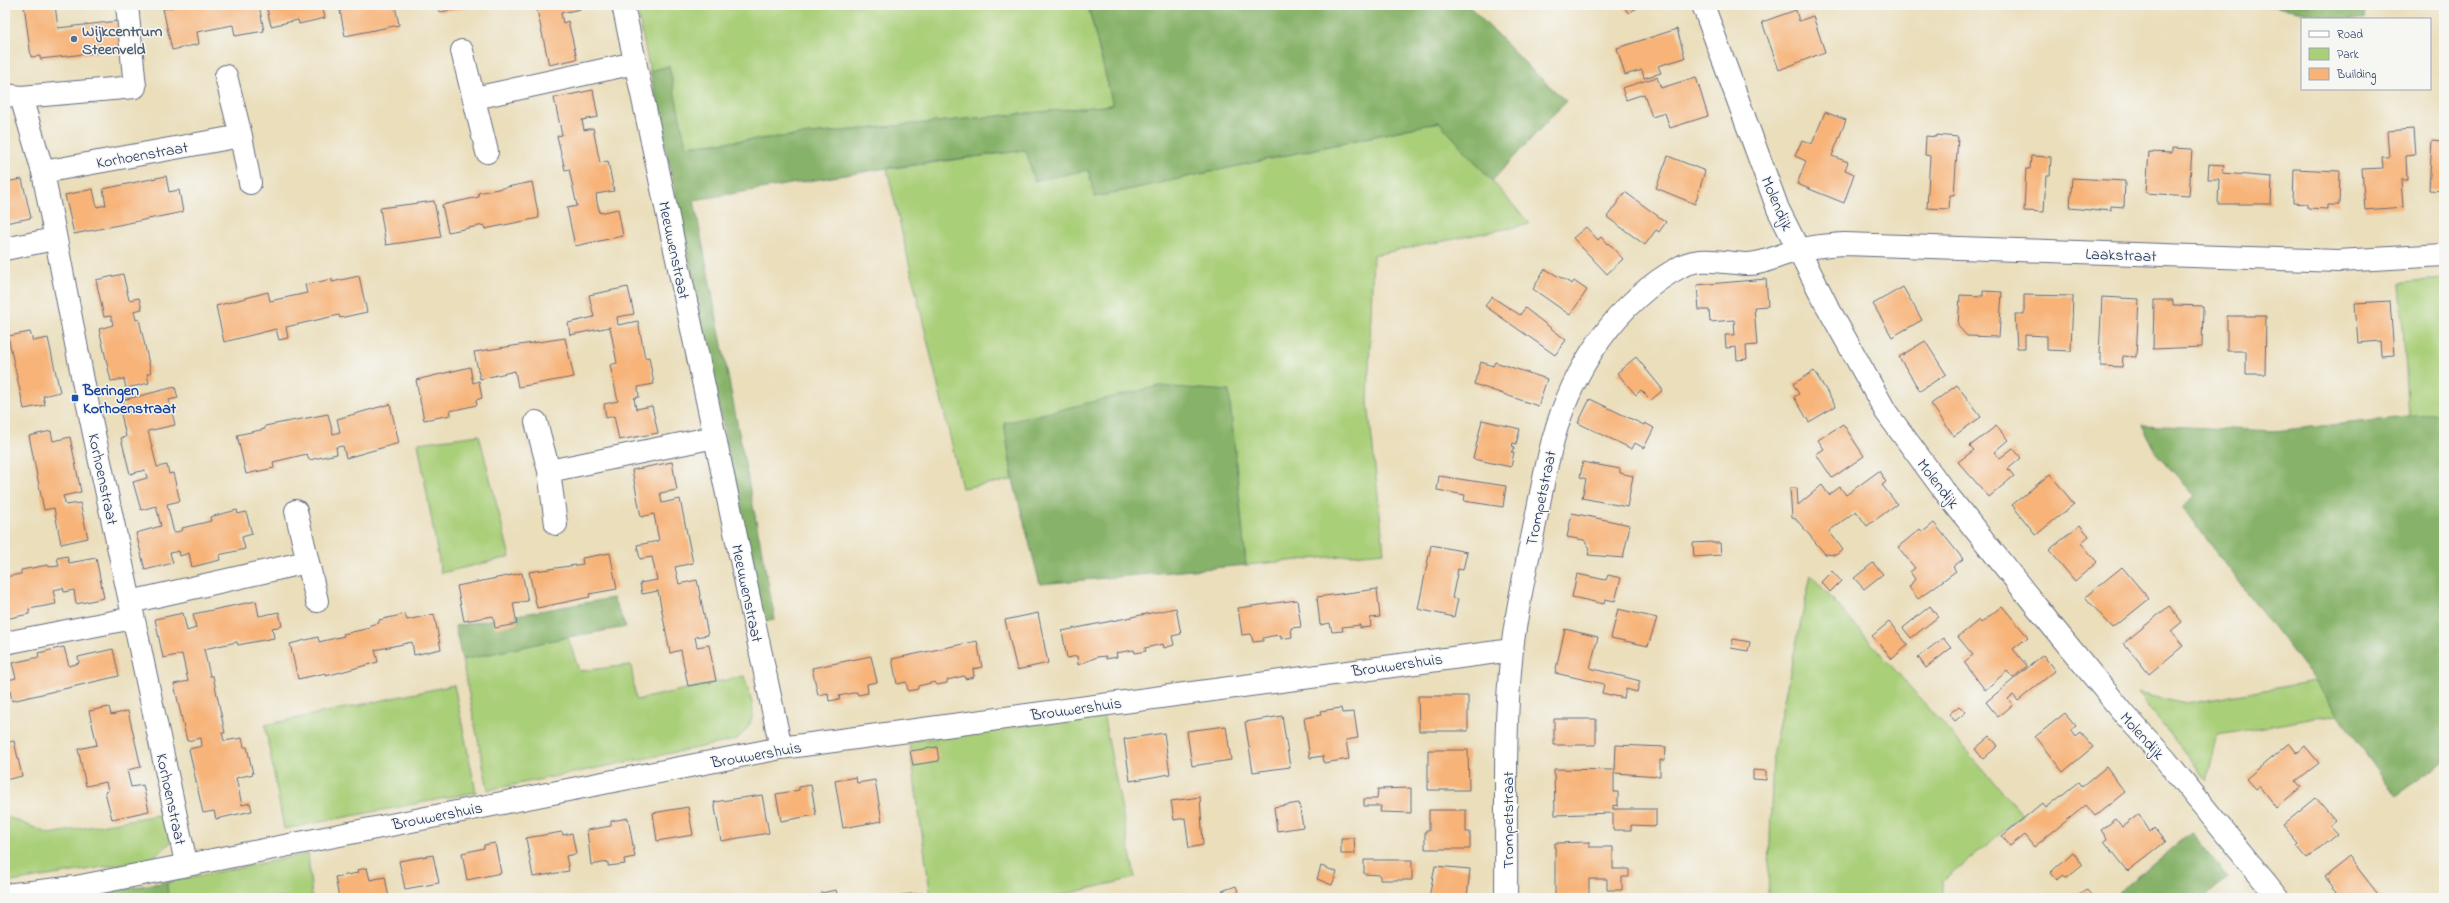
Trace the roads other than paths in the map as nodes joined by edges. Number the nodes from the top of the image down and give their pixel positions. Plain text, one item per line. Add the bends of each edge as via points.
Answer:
1 (127, 5) edge
2 (623, 5) edge
3 (1703, 5) edge
4 (462, 51) dead end
5 (635, 63) junction
6 (226, 76) dead end
7 (13, 96) edge
8 (475, 98) junction
9 (242, 136) junction
10 (487, 152) dead end
11 (43, 172) junction
12 (250, 183) dead end
13 (54, 239) junction
14 (5, 249) edge
15 (1799, 250) junction
16 (2444, 255) edge
17 (536, 422) dead end
18 (715, 437) junction
19 (549, 472) junction
20 (296, 511) dead end
21 (556, 524) dead end
22 (307, 562) junction
23 (317, 601) dead end
24 (132, 610) junction
25 (5, 643) edge
26 (1512, 650) junction
27 (781, 748) junction
28 (186, 864) junction
29 (5, 895) edge
30 (1506, 898) edge
31 (2278, 898) edge

1 - 7 street via 135,87
2 - 5 street, Meeuwenstraat
3 - 15 street, Molendijk via 1778,209
4 - 8 street
5 - 8 street
5 - 18 street, Meeuwenstraat
6 - 9 street
7 - 11 street, Korhoenstraat
8 - 10 street
9 - 11 street, Korhoenstraat
9 - 12 street
11 - 13 street, Korhoenstraat
13 - 14 street
13 - 24 street, Korhoenstraat
15 - 16 street, Laakstraat via 1845,244 2338,261
15 - 26 street, Trompetstraat via 1746,264 1714,260 1684,265 1638,297 1615,320 1594,348 1576,378 1552,441 1530,545
15 - 31 street, Molendijk via 1860,367 1886,412 1909,444 2052,627 2165,759
17 - 19 street
18 - 19 street
18 - 27 street, Meeuwenstraat
19 - 21 street
20 - 22 street
22 - 23 street
22 - 24 street
24 - 25 street
24 - 28 street, Korhoenstraat
26 - 27 street, Brouwershuis
26 - 30 street, Trompetstraat via 1508,720
27 - 28 street, Brouwershuis
28 - 29 street, Brouwershuis via 76,886

